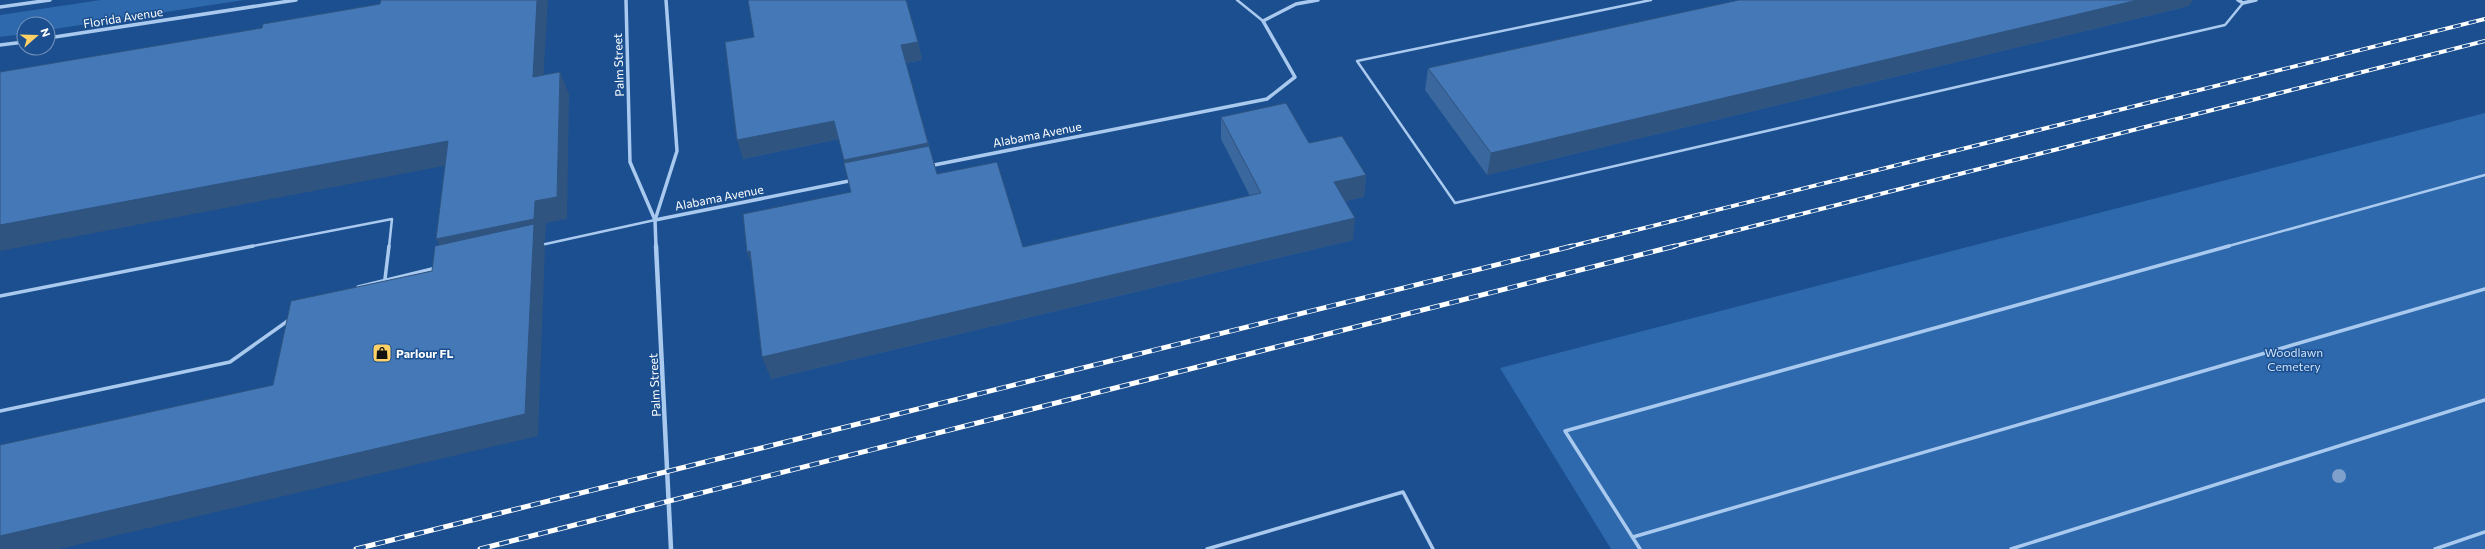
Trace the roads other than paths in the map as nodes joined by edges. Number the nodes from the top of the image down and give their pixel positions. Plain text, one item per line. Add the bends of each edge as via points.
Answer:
1 (50, 0) edge
2 (296, 0) edge
3 (626, 0) edge
4 (666, 0) edge
5 (1236, 0) edge
6 (1318, 0) edge
7 (1651, 0) edge
8 (2238, 0) edge
9 (2256, 0) edge
10 (2243, 3) junction
11 (0, 8) edge
12 (1263, 21) junction
13 (56, 37) edge
14 (16, 43) edge
15 (0, 46) edge
16 (926, 166) edge
17 (2485, 175) edge
18 (856, 180) edge
19 (655, 220) junction
20 (532, 247) edge
21 (440, 267) edge
22 (385, 279) junction
23 (355, 288) edge
24 (2485, 289) edge
25 (0, 296) edge
26 (292, 317) edge
27 (2485, 400) edge
28 (0, 411) edge
29 (2485, 532) edge
30 (1633, 537) junction
31 (671, 549) edge
32 (1207, 549) edge
33 (1433, 549) edge
34 (1640, 549) edge
35 (2011, 549) edge
36 (2435, 549) edge

1 - 11 street
2 - 13 street, Florida Avenue
3 - 19 street, Palm Street via 630,162
4 - 19 street, Palm Street via 677,151
5 - 12 lane
6 - 12 street via 1296,4
7 - 10 lane via 1357,61 1455,203 2224,25
8 - 10 street
9 - 10 street
12 - 16 street, Alabama Avenue via 1295,77 1267,99
14 - 15 street
17 - 30 lane via 1565,431
18 - 19 street, Alabama Avenue
19 - 20 lane
19 - 31 street, Palm Street
21 - 22 lane
22 - 23 lane
22 - 25 lane via 392,219
24 - 30 lane
26 - 28 lane via 230,362
27 - 35 lane
29 - 36 lane
30 - 34 lane
32 - 33 lane via 1403,492

